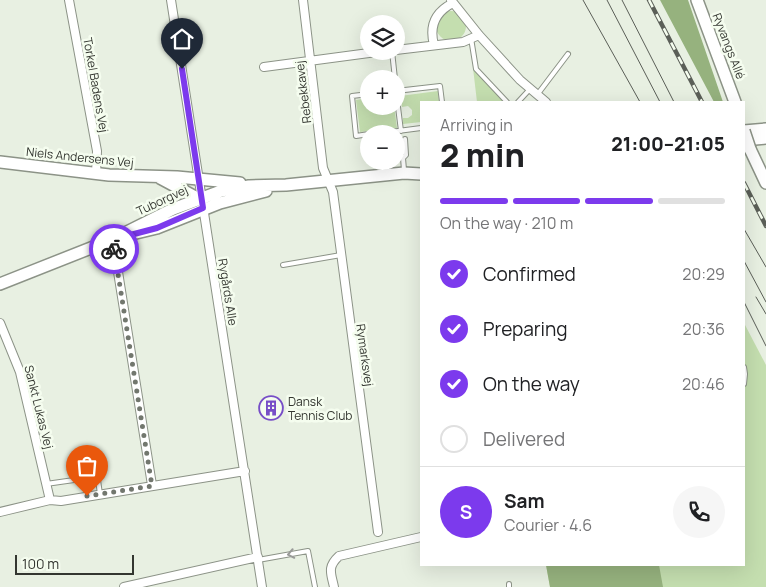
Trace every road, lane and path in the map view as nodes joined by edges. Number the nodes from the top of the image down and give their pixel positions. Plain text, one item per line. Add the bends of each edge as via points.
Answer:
1 (69, 0) edge
2 (171, 0) edge
3 (303, 0) edge
4 (697, 0) edge
5 (452, 1) edge
6 (475, 37) junction
7 (434, 45) junction
8 (405, 49) edge
9 (360, 54) edge
10 (568, 54) dead end
11 (311, 61) junction
12 (264, 66) dead end
13 (405, 89) edge
14 (534, 92) junction
15 (360, 95) edge
16 (442, 101) edge
17 (505, 101) edge
18 (520, 101) edge
19 (545, 101) edge
20 (735, 101) edge
21 (420, 128) edge
22 (766, 128) edge
23 (405, 130) edge
24 (745, 131) edge
25 (360, 135) edge
26 (766, 138) edge
27 (405, 139) dead end
28 (747, 145) edge
29 (405, 156) edge
30 (0, 162) edge
31 (420, 167) edge
32 (404, 170) edge
33 (404, 173) junction
34 (96, 174) junction
35 (420, 174) edge
36 (158, 178) junction
37 (199, 180) junction
38 (328, 181) junction
39 (766, 183) edge
40 (286, 185) junction
41 (201, 201) junction
42 (218, 203) joint
43 (111, 240) junction
44 (341, 256) junction
45 (283, 264) dead end
46 (0, 284) edge
47 (0, 322) edge
48 (245, 471) junction
49 (46, 484) junction
50 (152, 486) junction
51 (100, 494) junction
52 (50, 500) junction
53 (0, 512) edge
54 (378, 532) dead end
55 (420, 537) edge
56 (258, 559) junction
57 (124, 587) edge
58 (262, 587) edge
59 (315, 587) edge
60 (334, 587) edge

1 - 34 street, Torkel Badens Vej via 97,151
2 - 37 street, Rygårds Alle
3 - 11 street, Rebekkavej
4 - 20 street, Ryvangs Allé
5 - 6 street
5 - 7 street via 434,20
6 - 7 street via 463,42
6 - 14 street
6 - 17 lane via 476,69
7 - 8 street
9 - 11 street
10 - 14 lane
11 - 12 street
11 - 38 street, Rebekkavej via 323,168
13 - 16 lane via 440,86
14 - 18 lane
14 - 19 street
15 - 25 lane via 352,96 356,136
21 - 23 lane
22 - 24 street
26 - 28 street
27 - 29 lane
28 - 39 street
30 - 34 street, Niels Andersens Vej
31 - 33 street, Tuborgvej
32 - 33 lane
33 - 35 street, Tuborgvej
33 - 38 street, Tuborgvej
34 - 36 street, Niels Andersens Vej
36 - 37 street, Niels Andersens Vej
36 - 41 street, Niels Andersens Vej
37 - 40 street, Niels Andersens Vej
37 - 41 street, Rygårds Alle
38 - 40 street, Tuborgvej
38 - 44 street, Rymarksvej
40 - 41 street, Tuborgvej via 221,191
40 - 42 street, Tuborgvej
41 - 42 street, Niels Andersens Vej
41 - 43 street, Tuborgvej via 153,218
41 - 48 street, Rygårds Alle
43 - 46 street, Tuborgvej
43 - 50 street
44 - 45 lane
44 - 54 street, Rymarksvej
47 - 49 street, Sankt Lukas Vej via 20,372
48 - 50 street
48 - 56 street, Rygårds Alle
49 - 51 lane via 90,476 98,480
49 - 52 street, Sankt Lukas Vej
50 - 51 street
51 - 52 street
52 - 53 street
55 - 60 street via 339,556 330,569
56 - 57 street
56 - 58 street, Rygårds Alle
59 -> 56 lane via 308,551

